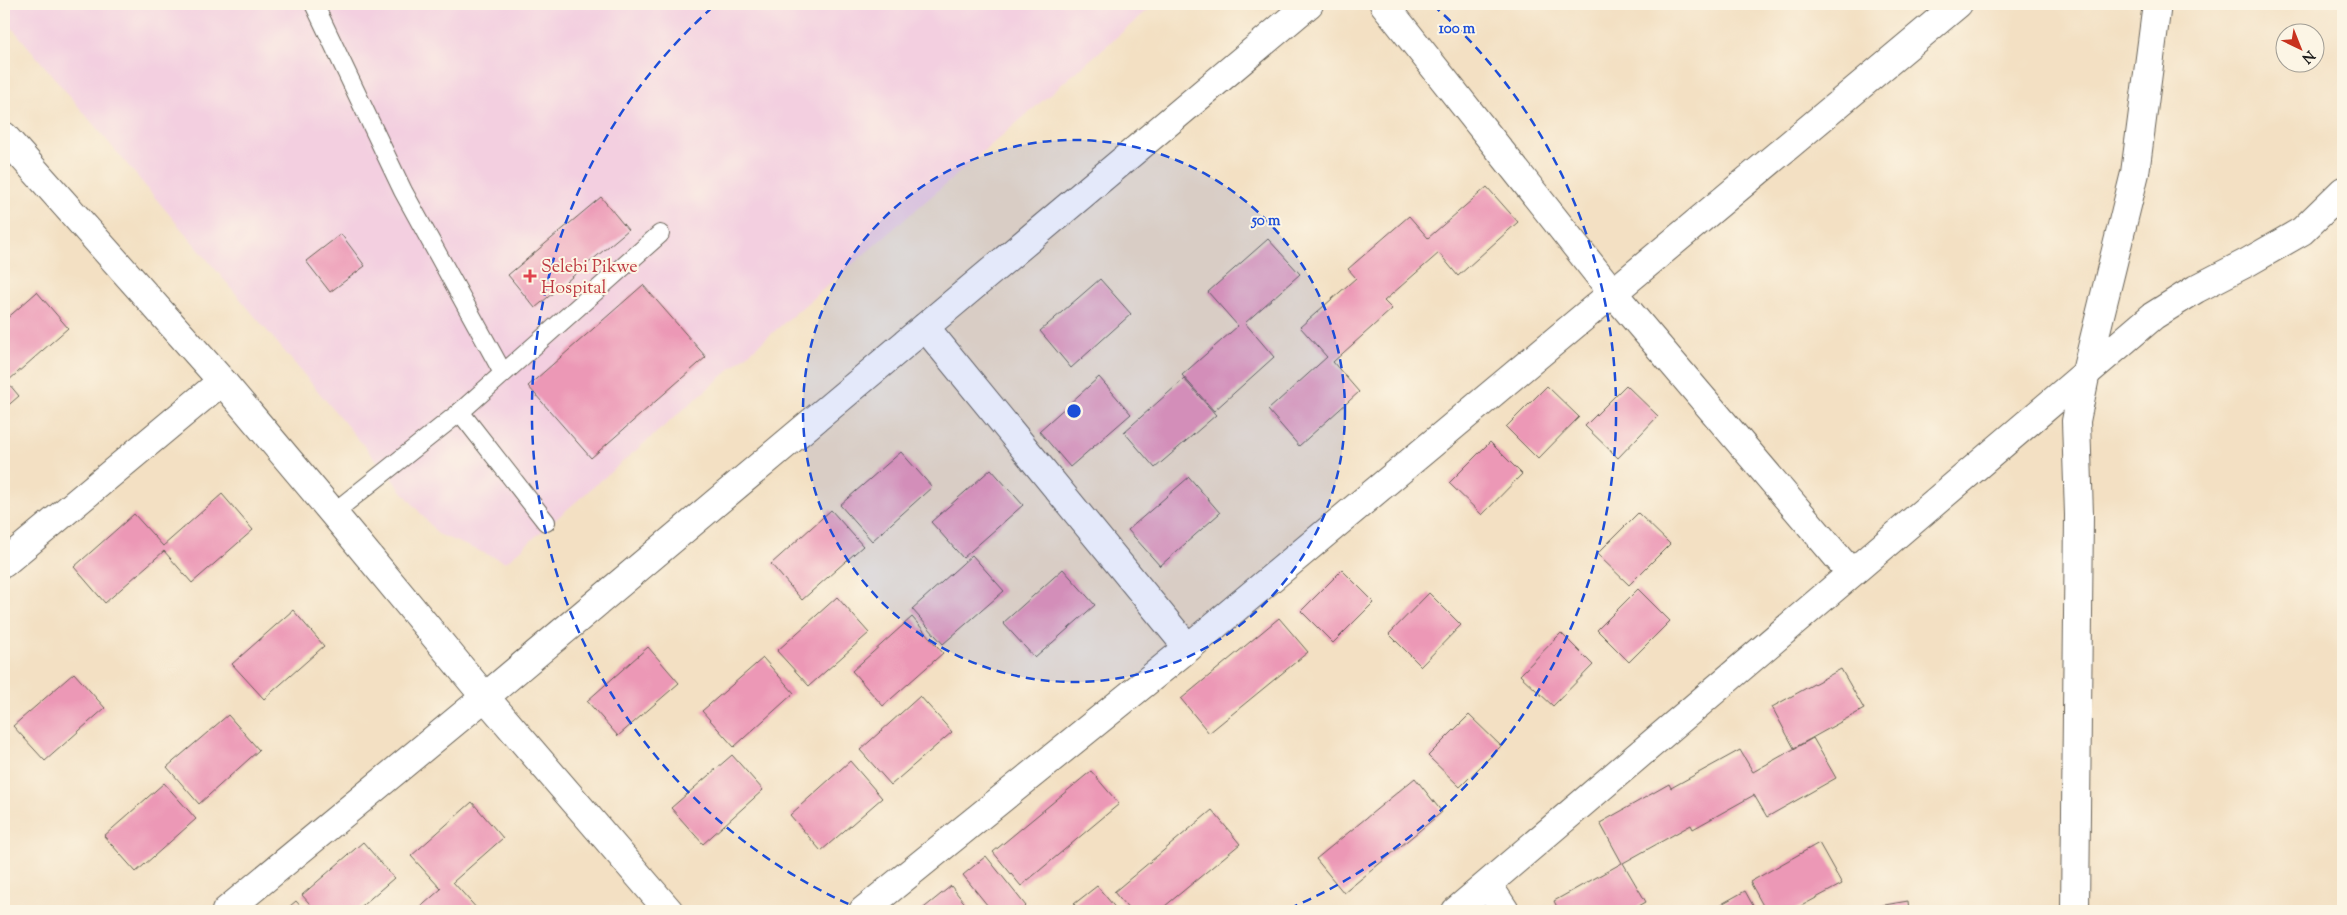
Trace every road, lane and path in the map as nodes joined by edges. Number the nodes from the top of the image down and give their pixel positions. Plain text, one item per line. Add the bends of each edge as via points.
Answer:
1 (314, 4) edge
2 (1309, 4) edge
3 (1384, 4) edge
4 (1958, 4) edge
5 (2158, 4) edge
6 (4, 136) edge
7 (2343, 191) edge
8 (660, 234) dead end
9 (1612, 293) junction
10 (925, 327) junction
11 (2086, 372) junction
12 (503, 373) junction
13 (222, 381) junction
14 (460, 412) junction
15 (333, 513) junction
16 (546, 522) dead end
17 (4, 563) edge
18 (1851, 574) junction
19 (1188, 648) junction
20 (485, 697) junction
21 (1488, 884) junction
22 (226, 911) edge
23 (669, 911) edge
24 (863, 911) edge
25 (1456, 911) edge
26 (1506, 911) edge
27 (2075, 911) edge

1 - 12 lane via 403,191
2 - 10 street
3 - 9 street
4 - 9 street
5 - 11 street via 2135,173
6 - 13 street
7 - 11 street via 2302,231 2153,316
8 - 12 lane
9 - 18 street
9 - 19 street
10 - 19 street
10 - 20 street
11 - 18 street
11 - 27 street via 2075,441 2079,515
12 - 14 lane
13 - 15 street
13 - 17 street
14 - 15 lane
14 - 16 lane
15 - 20 street
18 - 21 street
19 - 24 street
20 - 22 street
20 - 23 street
21 - 25 street
21 - 26 street

